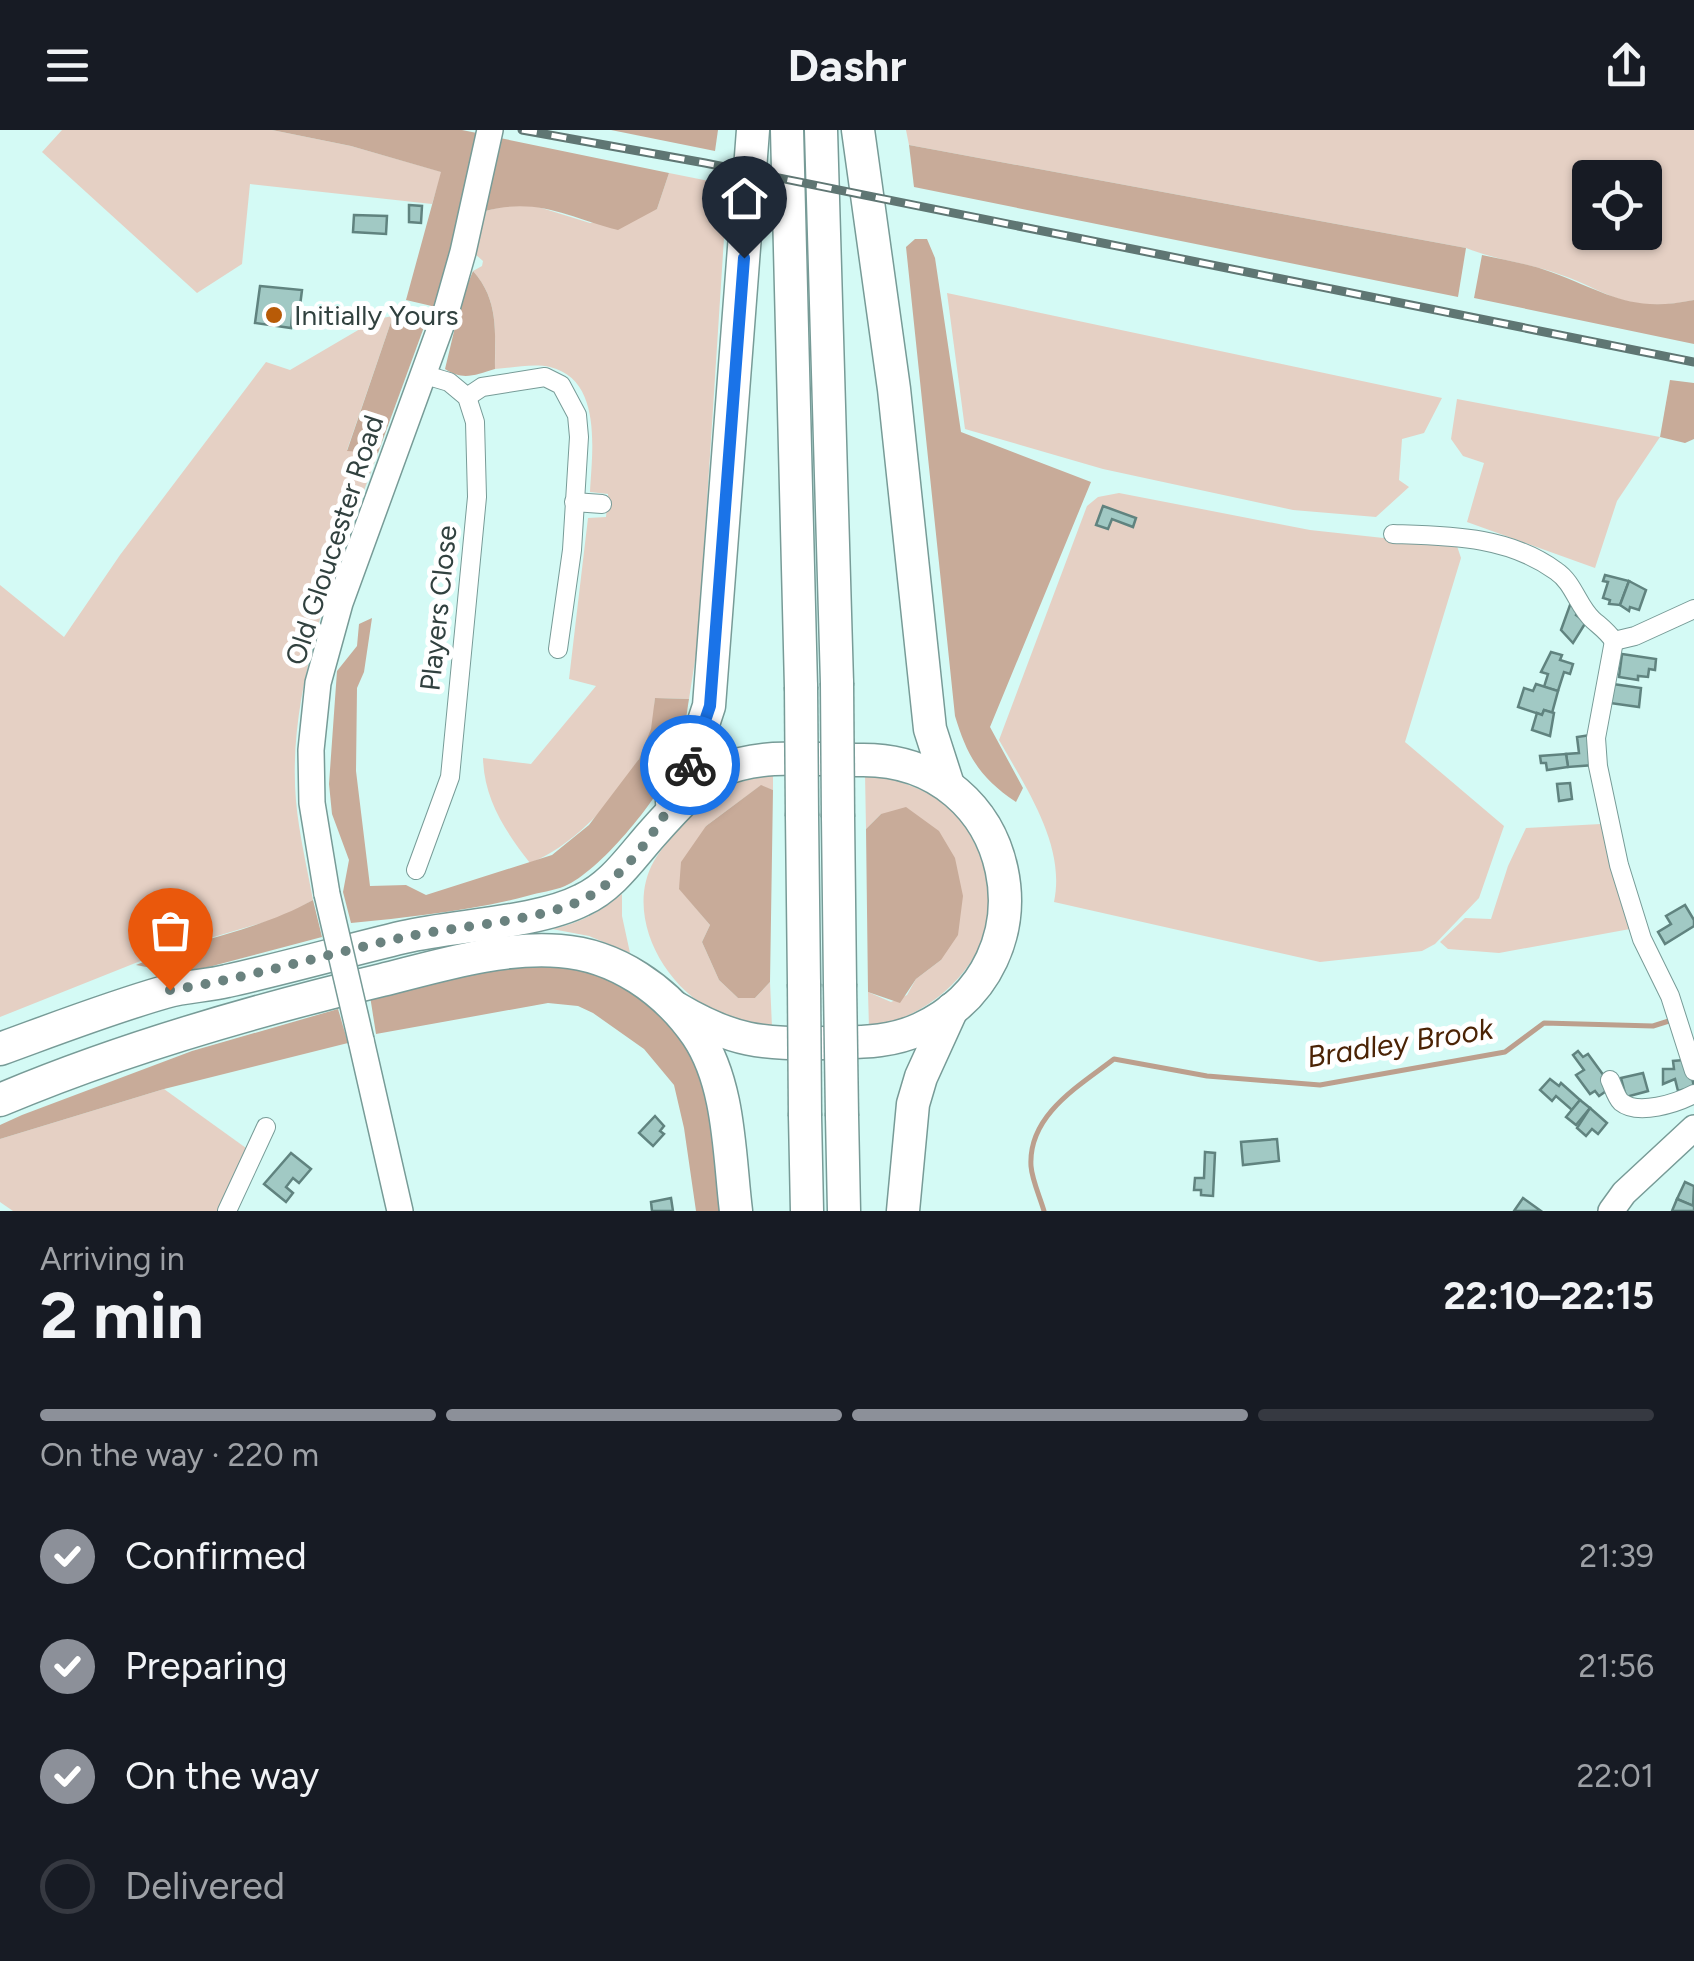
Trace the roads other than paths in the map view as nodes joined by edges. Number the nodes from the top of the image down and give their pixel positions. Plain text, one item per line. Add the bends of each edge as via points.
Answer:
1 (490, 130) edge
2 (750, 130) edge
3 (786, 130) edge
4 (821, 130) edge
5 (858, 130) edge
6 (422, 374) junction
7 (467, 397) junction
8 (574, 502) junction
9 (602, 504) dead end
10 (1393, 534) dead end
11 (1694, 610) edge
12 (1614, 641) junction
13 (558, 649) dead end
14 (948, 785) junction
15 (660, 824) junction
16 (416, 870) dead end
17 (223, 982) junction
18 (676, 1008) junction
19 (952, 1009) junction
20 (0, 1050) edge
21 (0, 1065) edge
22 (1694, 1071) edge
23 (1610, 1080) dead end
24 (1694, 1094) edge
25 (0, 1100) edge
26 (266, 1127) dead end
27 (1694, 1128) edge
28 (227, 1211) edge
29 (400, 1211) edge
30 (736, 1211) edge
31 (807, 1211) edge
32 (844, 1211) edge
33 (904, 1211) edge
34 (1611, 1211) edge

1 - 6 main road, Old Gloucester Road via 463,252
2 - 15 highway via 710,706 686,776
3 - 31 highway, bridge
4 - 32 highway, bridge
5 - 14 highway via 930,729
6 - 7 street
6 - 29 main road, Old Gloucester Road, bridge via 340,603 318,684 311,750 327,894
7 - 8 street via 482,387 533,377 561,385 579,426
7 - 16 street, Players Close via 475,422 477,498 450,777
8 - 9 street
8 - 13 street
10 - 12 street via 1475,538 1530,557 1556,570
11 - 12 street
12 - 22 street via 1596,738 1598,766 1642,939 1670,996
14 - 15 highway via 894,762 767,760 714,775
14 - 19 highway via 987,830 1006,887 992,957
15 - 17 highway via 616,876 584,900
17 - 20 highway via 170,990
17 - 21 highway
18 - 19 highway via 710,1028 771,1044 873,1042 922,1028
18 - 25 highway via 627,970 596,957 524,951 282,1004
18 - 30 highway via 699,1038 719,1088
19 - 33 highway via 913,1104
23 - 24 street via 1620,1101 1632,1107
26 - 28 street
27 - 34 main road

